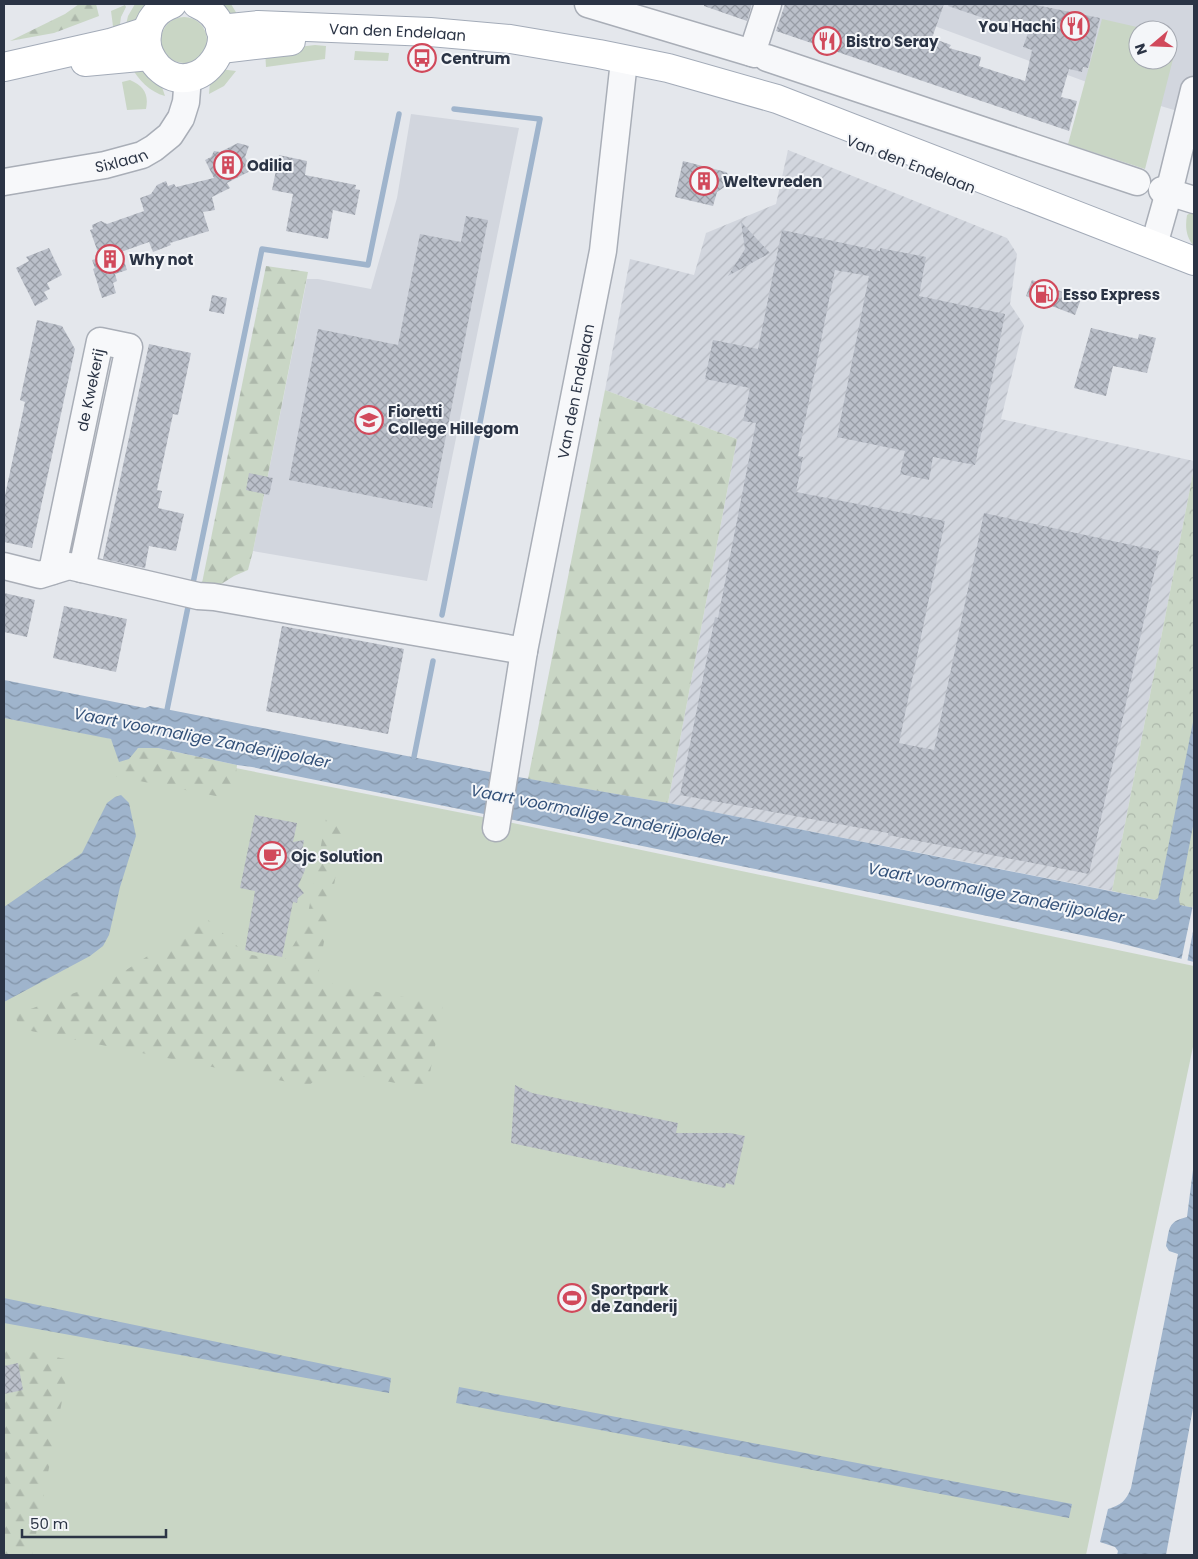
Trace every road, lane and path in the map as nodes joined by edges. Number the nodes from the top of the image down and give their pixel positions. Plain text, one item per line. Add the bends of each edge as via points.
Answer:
1 (172, 4) edge
2 (197, 4) edge
3 (588, 4) edge
4 (768, 4) edge
5 (221, 39) junction
6 (149, 44) junction
7 (766, 58) junction
8 (4, 68) edge
9 (623, 70) junction
10 (188, 77) junction
11 (1194, 90) edge
12 (777, 99) junction
13 (4, 182) edge
14 (1137, 182) dead end
15 (1165, 191) junction
16 (1194, 200) edge
17 (1154, 245) junction
18 (1194, 261) edge
19 (1194, 273) edge
20 (4, 566) edge
21 (82, 568) junction
22 (52, 571) junction
23 (524, 651) junction
24 (496, 828) dead end

1 - 6 main road via 154,16
2 - 5 main road via 211,13
3 - 7 street
4 - 7 street
5 - 9 main road, Van den Endelaan via 280,42 352,38 487,48
5 - 10 main road via 216,61 206,70
5 - 12 main road, Van den Endelaan via 258,25 430,32 510,39 668,68
6 - 8 main road via 110,42
6 - 10 main road via 157,66 166,73
7 - 12 street
7 - 14 street
9 - 19 main road, Van den Endelaan via 762,108
9 - 23 street, Van den Endelaan via 603,251
10 - 13 street, Sixlaan via 181,118 170,135 142,155 105,165
11 - 15 street
12 - 17 main road, Van den Endelaan
15 - 16 street
15 - 17 street
17 - 18 main road, Van den Endelaan
20 - 22 street via 40,575
21 - 22 street via 69,566
21 - 22 street, de Kwekerij via 129,347 100,341
21 - 23 street via 171,591
23 - 24 street, Van den Endelaan

